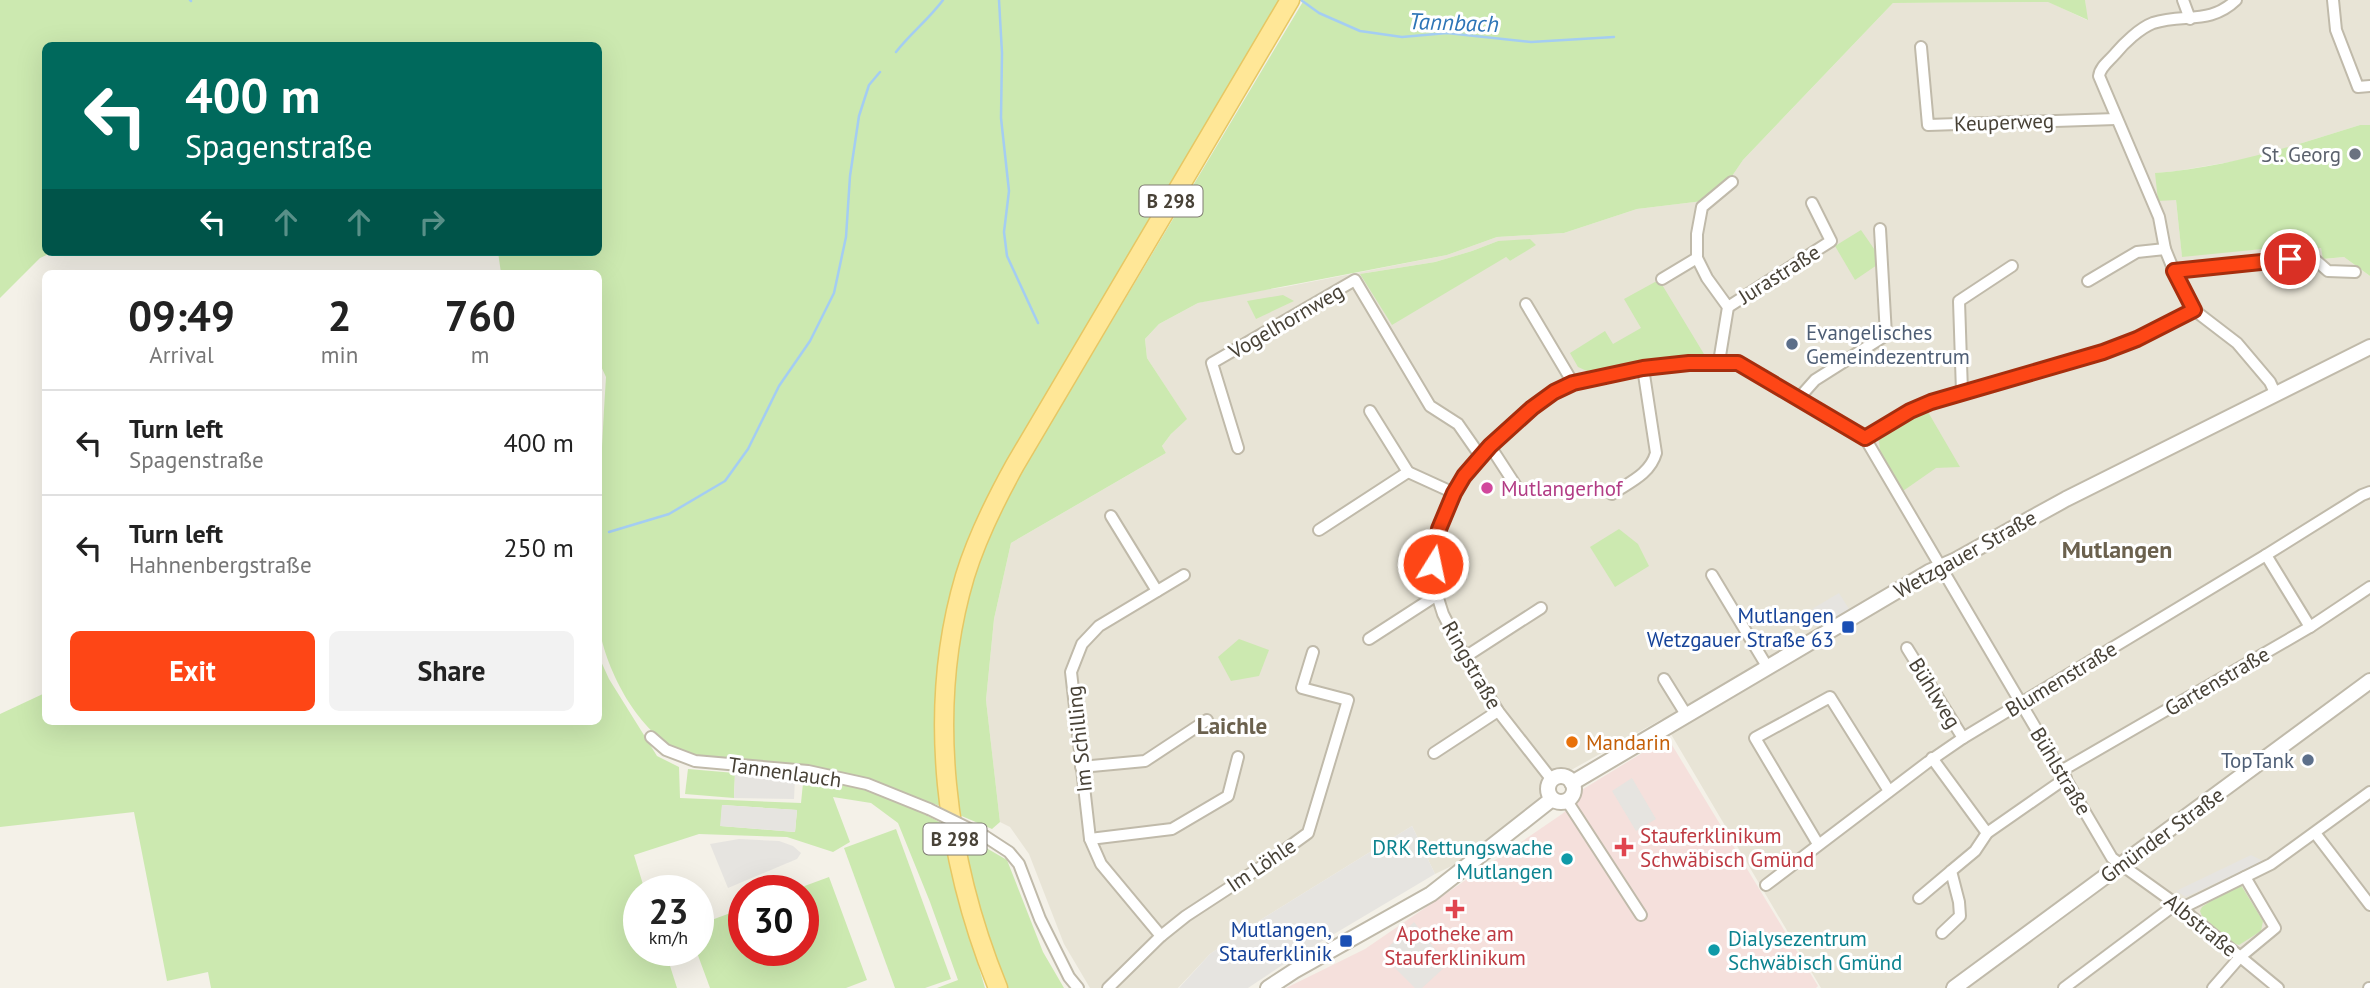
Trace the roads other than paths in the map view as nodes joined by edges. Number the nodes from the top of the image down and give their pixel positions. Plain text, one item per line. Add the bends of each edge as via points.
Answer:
1 (1290, 0) edge
2 (2183, 0) edge
3 (2236, 0) edge
4 (2333, 0) edge
5 (2190, 19) junction
6 (1922, 47) dead end
7 (2370, 86) edge
8 (2116, 119) junction
9 (1732, 182) dead end
10 (1812, 203) dead end
11 (1880, 229) dead end
12 (2165, 249) junction
13 (1697, 258) junction
14 (2012, 266) dead end
15 (2174, 271) junction
16 (2355, 272) dead end
17 (1662, 279) dead end
18 (2088, 281) dead end
19 (1527, 304) dead end
20 (1728, 307) junction
21 (2194, 310) junction
22 (2370, 347) edge
23 (1719, 362) junction
24 (1643, 368) junction
25 (1573, 383) junction
26 (1962, 392) junction
27 (2276, 395) junction
28 (1799, 398) junction
29 (1370, 411) dead end
30 (1865, 438) junction
31 (1490, 446) junction
32 (1238, 448) dead end
33 (1481, 457) junction
34 (1408, 471) junction
35 (1516, 486) dead end
36 (2370, 492) edge
37 (1454, 493) junction
38 (1612, 494) dead end
39 (1111, 516) dead end
40 (1319, 530) dead end
41 (2266, 555) junction
42 (1939, 567) junction
43 (1184, 575) dead end
44 (1712, 575) dead end
45 (2370, 587) edge
46 (1157, 591) junction
47 (1437, 595) junction
48 (1541, 608) dead end
49 (2310, 627) junction
50 (1369, 639) dead end
51 (1908, 648) dead end
52 (1313, 652) dead end
53 (1465, 657) junction
54 (1768, 668) junction
55 (1664, 679) dead end
56 (2370, 681) edge
57 (2021, 703) junction
58 (1497, 711) junction
59 (1687, 716) junction
60 (1207, 720) dead end
61 (651, 737) dead end
62 (1963, 738) junction
63 (1434, 753) dead end
64 (1238, 757) dead end
65 (1932, 758) junction
66 (1082, 767) junction
67 (2064, 775) junction
68 (1552, 780) junction
69 (1572, 783) junction
70 (1889, 791) junction
71 (2370, 792) edge
72 (1559, 800) junction
73 (1987, 833) junction
74 (2315, 833) junction
75 (1090, 839) junction
76 (1818, 844) junction
77 (2117, 861) junction
78 (1951, 871) junction
79 (2245, 877) junction
80 (1766, 885) dead end
81 (1919, 898) dead end
82 (2370, 905) edge
83 (2179, 906) junction
84 (1641, 915) dead end
85 (1942, 933) dead end
86 (1161, 936) junction
87 (2240, 957) junction
88 (998, 988) edge
89 (1078, 988) edge
90 (1108, 988) edge
91 (1268, 988) edge
92 (1954, 988) edge
93 (2064, 988) edge
94 (2213, 988) edge
95 (2278, 988) edge

1 - 88 main road, B 298 via 1004,485 977,542 958,601 947,661 945,744 953,830 968,901
2 - 5 street
3 - 5 street via 2214,15
4 - 7 street via 2336,30 2358,87
5 - 8 street via 2152,23 2100,70
6 - 8 street, Keuperweg via 1928,125
8 - 12 street via 2159,217
9 - 13 street via 1702,207
10 - 20 street, Jurastraße via 1831,241
11 - 28 street via 1886,335 1815,380
12 - 15 street
12 - 18 street via 2137,252
13 - 17 street
13 - 20 street
14 - 26 street via 1959,300
15 - 16 street via 2312,257 2328,271
15 - 21 street
19 - 25 street
20 - 23 street
21 - 26 street via 2103,352
21 - 27 street via 2237,343
22 - 27 street, Wetzgauer Straße
23 - 24 street, Ringstraße
23 - 28 street, Ringstraße via 1738,363
24 - 25 street, Ringstraße
24 - 38 street via 1656,453 1643,474
25 - 31 street, Ringstraße via 1532,408
26 - 30 street via 1910,411
27 - 42 street, Wetzgauer Straße
28 - 30 street, Ringstraße
29 - 34 street
30 - 42 street, Ringstraße
31 - 33 street, Ringstraße
31 - 35 street
32 - 33 street, Vogelhornweg via 1212,363 1355,280 1430,406 1458,424
33 - 37 street, Ringstraße
34 - 37 street
34 - 40 street
36 - 41 street, Blumenstraße
37 - 47 street, Ringstraße via 1439,529 1433,564
39 - 46 street
41 - 49 street
41 - 57 street, Blumenstraße
42 - 54 street, Wetzgauer Straße
42 - 57 street, Bühlstraße
43 - 46 street, Im Schilling
44 - 54 street
45 - 49 street, Gartenstraße
46 - 66 street, Im Schilling via 1098,626 1082,644 1071,672
47 - 50 street
47 - 53 street, Ringstraße
48 - 53 street
49 - 67 street, Gartenstraße
51 - 62 street, Bühlweg
52 - 86 street, Im Löhle via 1302,688 1348,700 1308,833
53 - 58 street, Ringstraße
54 - 59 street, Wetzgauer Straße
55 - 59 street
56 - 77 street, Gmünder Straße
57 - 62 street, Blumenstraße
57 - 67 street, Bühlstraße
58 - 63 street
58 - 68 street, Ringstraße
59 - 69 street, Wetzgauer Straße
60 - 66 street via 1145,761
61 - 89 street, Tannenlauch, bridge via 666,750 695,761 808,771 867,784 986,837 1019,864 1040,919
62 - 65 street, Blumenstraße
64 - 75 street via 1228,796 1172,829
65 - 70 street, Blumenstraße
65 - 73 street
66 - 75 street, Im Schilling
67 - 73 street, Gartenstraße
67 - 77 street, Bühlstraße
68 - 69 street via 1563,777
68 - 72 street via 1548,792
69 - 72 street via 1572,795
70 - 76 street, Blumenstraße
70 - 76 street via 1830,697 1755,738
71 - 74 street
72 - 84 street
72 - 91 street via 1431,894
73 - 78 street, Gartenstraße via 1975,851
74 - 79 street
74 - 82 street
75 - 86 street, Im Schilling via 1101,864
76 - 80 street, Blumenstraße
77 - 83 street, Albstraße
77 - 92 street, Gmünder Straße
78 - 81 street, Gartenstraße
78 - 85 street via 1961,909 1956,921
79 - 83 street
79 - 87 street via 2275,928
83 - 87 street, Albstraße
83 - 93 street
86 - 90 street, Im Löhle
87 - 94 street
87 - 95 street, Albstraße

